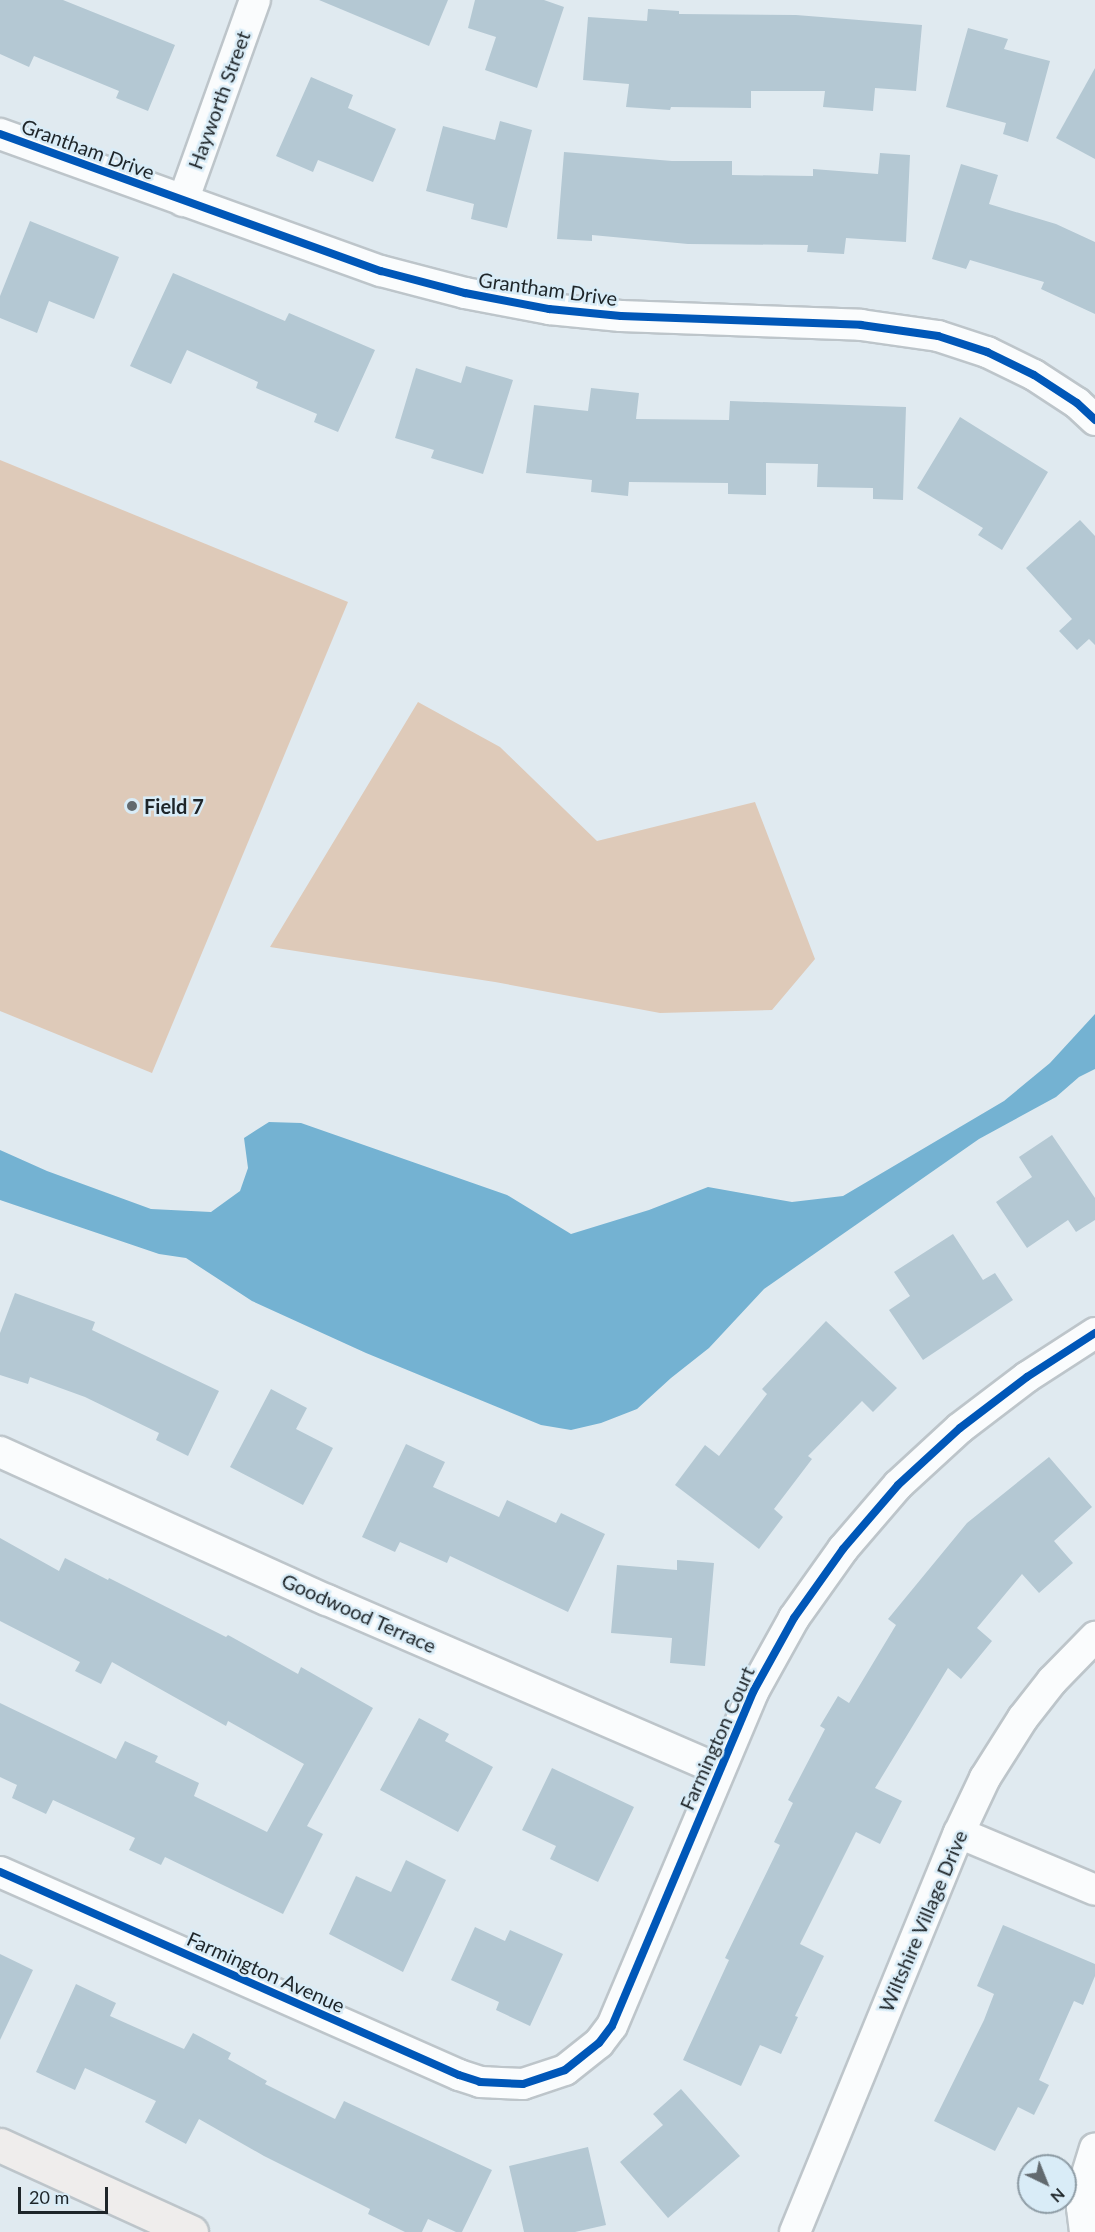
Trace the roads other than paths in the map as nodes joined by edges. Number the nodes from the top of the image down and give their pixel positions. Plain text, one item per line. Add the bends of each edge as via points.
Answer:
1 (255, 0) edge
2 (0, 134) edge
3 (183, 201) junction
4 (1095, 420) edge
5 (1095, 1334) edge
6 (0, 1452) edge
7 (1095, 1637) edge
8 (719, 1770) junction
9 (959, 1833) junction
10 (0, 1872) edge
11 (1095, 1890) edge
12 (523, 2084) joint
13 (0, 2145) edge
14 (1095, 2149) edge
15 (191, 2232) edge
16 (795, 2232) edge
17 (1085, 2232) edge

1 - 3 street, Hayworth Street
2 - 3 street, Grantham Drive
3 - 4 street, Grantham Drive via 381,271 549,309 628,317 861,325 938,336 987,352 1034,375
5 - 8 street, Farmington Court via 1027,1377 960,1428 898,1485 843,1549 794,1618 763,1674
6 - 8 street, Goodwood Terrace via 327,1600
7 - 9 street, Wiltshire Village Drive via 1023,1718 985,1778
8 - 12 street, Farmington Court via 612,2025 584,2058 545,2079
9 - 11 street
9 - 16 street, Wiltshire Village Drive
10 - 12 street, Farmington Avenue via 459,2075 480,2082
13 - 15 street
14 - 17 street via 1084,2184

